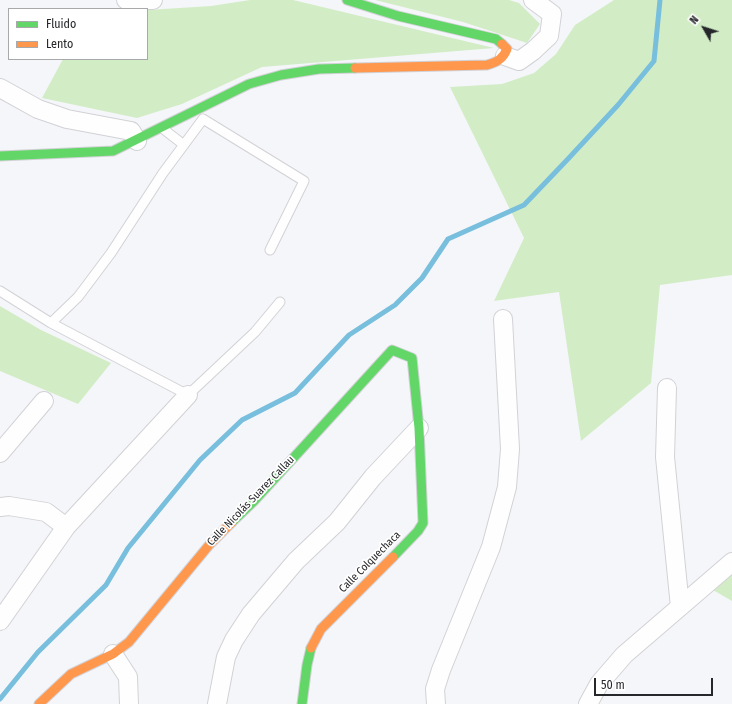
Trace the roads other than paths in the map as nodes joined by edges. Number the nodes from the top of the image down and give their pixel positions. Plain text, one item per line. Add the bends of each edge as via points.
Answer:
1 (126, 0) edge
2 (153, 0) edge
3 (346, 0) edge
4 (532, 0) edge
5 (505, 56) junction
6 (0, 88) edge
7 (161, 127) junction
8 (137, 141) junction
9 (184, 145) junction
10 (0, 156) edge
11 (270, 250) dead end
12 (0, 291) edge
13 (280, 302) dead end
14 (503, 319) dead end
15 (52, 323) junction
16 (667, 388) dead end
17 (188, 395) junction
18 (44, 401) dead end
19 (419, 428) junction
20 (0, 453) edge
21 (0, 507) edge
22 (66, 527) junction
23 (732, 562) edge
24 (680, 607) junction
25 (0, 621) edge
26 (113, 654) junction
27 (39, 704) edge
28 (129, 704) edge
29 (217, 704) edge
30 (302, 704) edge
31 (436, 704) edge
32 (588, 704) edge

1 - 2 street
3 - 5 street via 398,16 496,38 507,49
4 - 5 street via 552,14 549,36 519,61
5 - 7 street via 498,62 488,65 319,69 280,76 249,84
6 - 8 street via 38,109 67,119 131,131
7 - 8 street
7 - 9 lane
8 - 10 street via 113,151
9 - 11 lane via 203,119 304,181
9 - 15 lane via 111,253 78,297
12 - 15 lane
13 - 17 lane via 255,332
14 - 31 street via 510,449 507,487 491,547 441,670 435,689
15 - 17 lane
16 - 24 street via 665,457
17 - 22 street
18 - 20 street
19 - 26 street, Calle Nicolás Suarez Callau via 412,358 392,350 254,501 205,549 129,642
19 - 29 street via 373,477 337,522 296,561 251,614 226,657
19 - 30 street, Calle Colquechaca via 423,523 312,640 308,651
21 - 22 street via 46,512
22 - 25 street
23 - 24 street
24 - 32 street via 624,655 599,684
26 - 27 street, Calle Nicolás Suarez Callau via 71,674
26 - 28 street via 128,677

